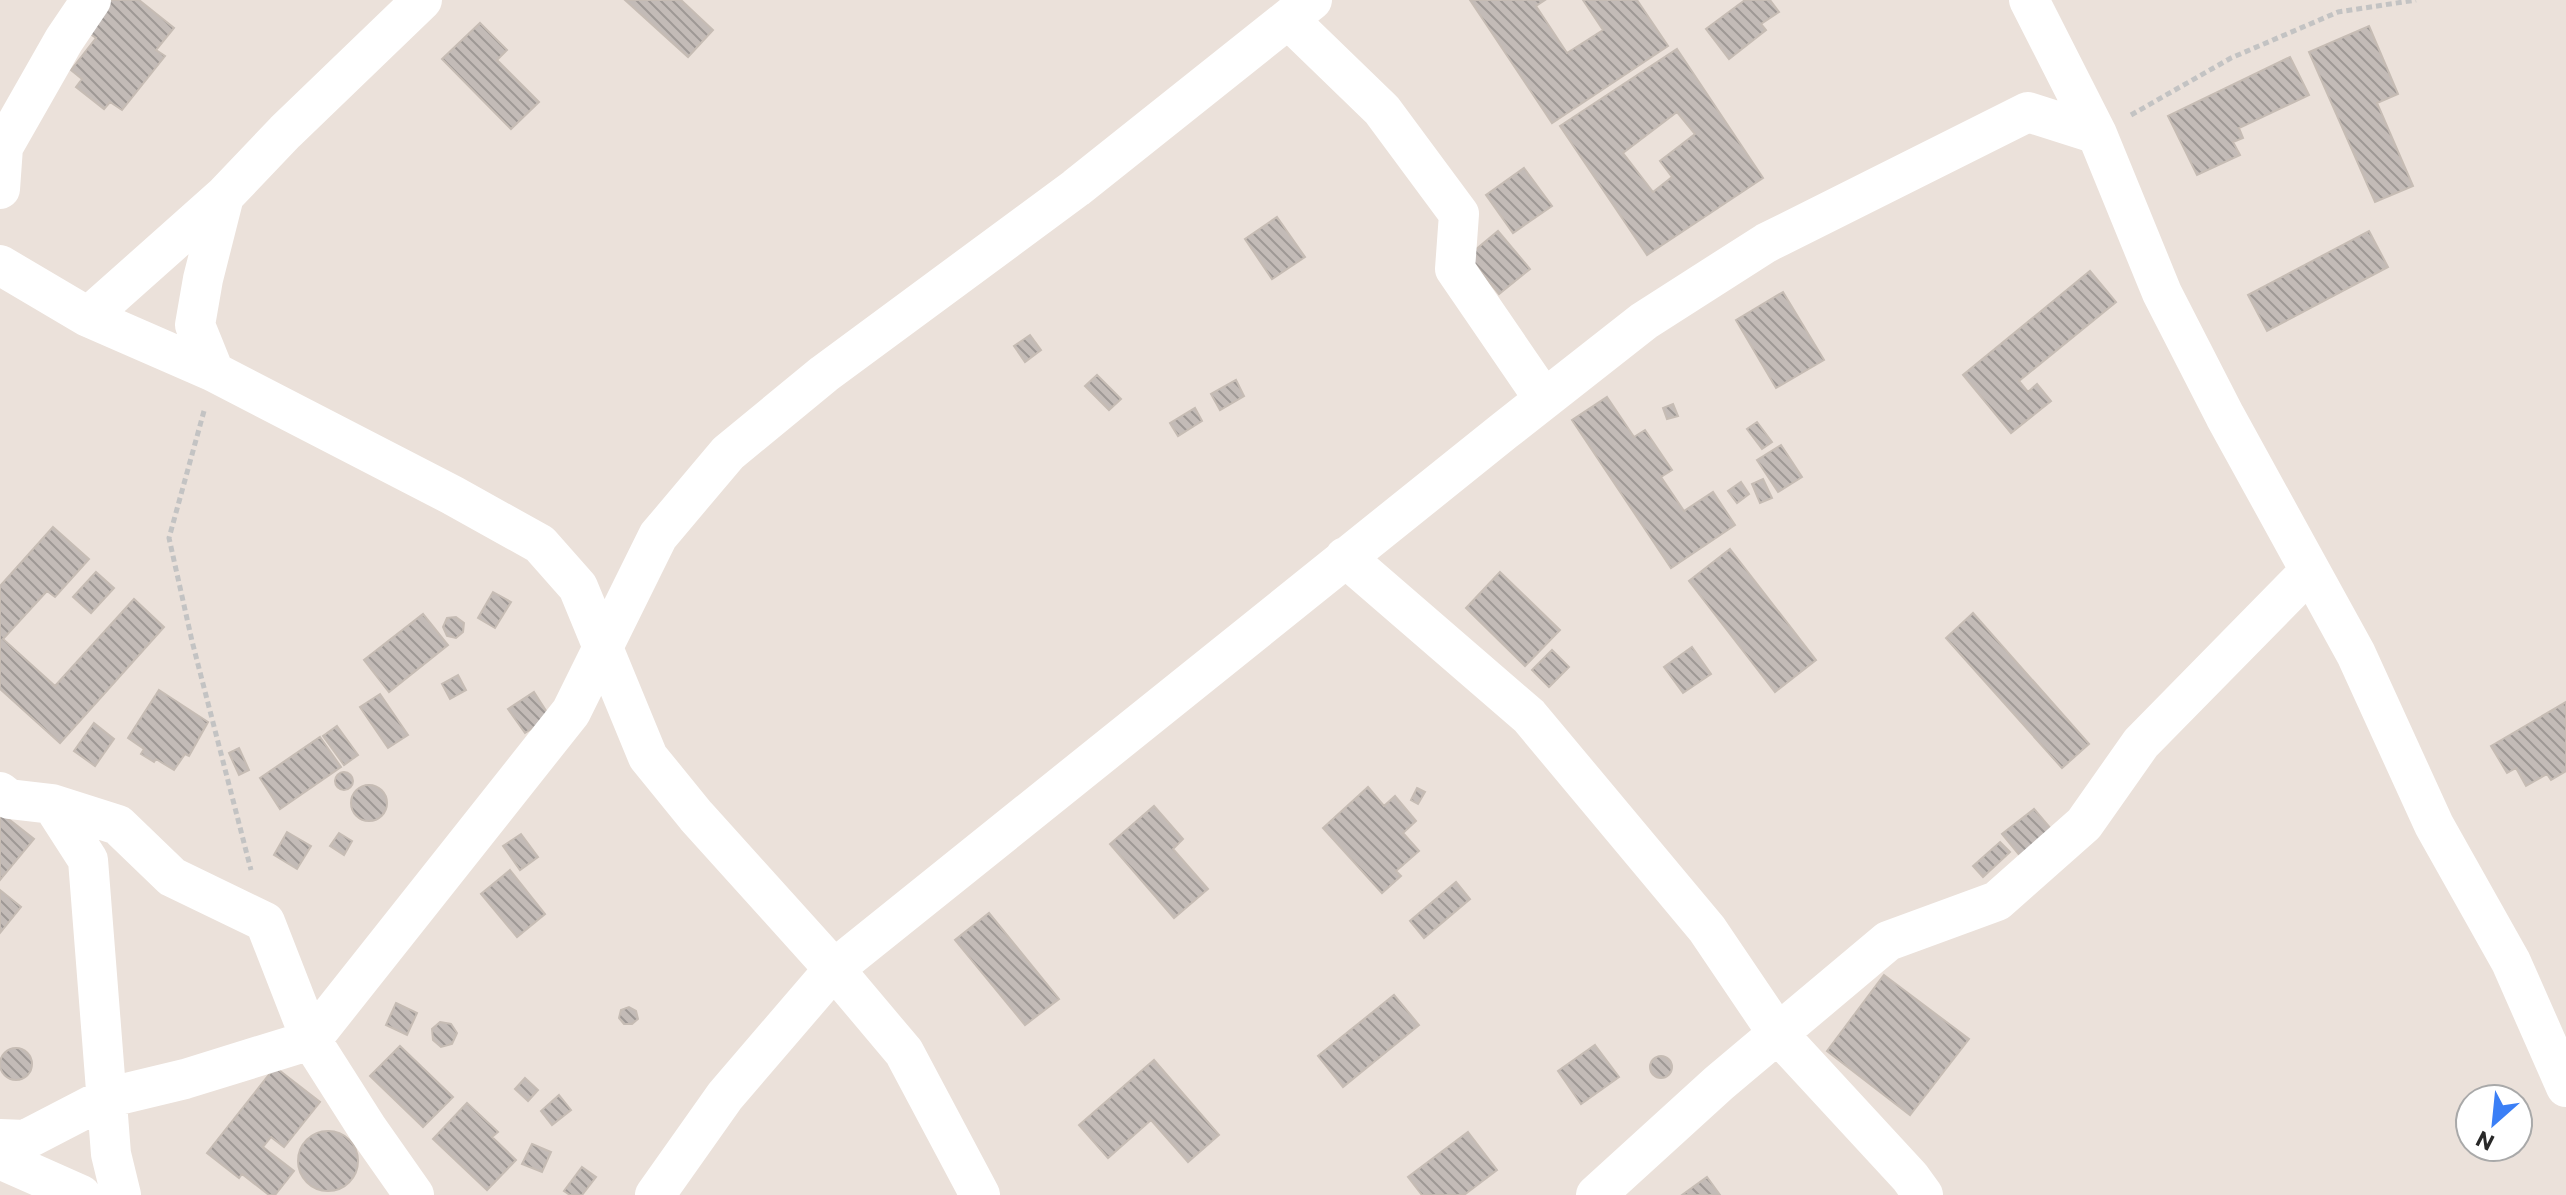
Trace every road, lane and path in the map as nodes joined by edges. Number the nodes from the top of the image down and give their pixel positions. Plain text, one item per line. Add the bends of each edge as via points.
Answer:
1 (91, 0) edge
2 (422, 0) edge
3 (2029, 0) edge
4 (2416, 0) edge
5 (1300, 10) edge
6 (2097, 134) junction
7 (0, 189) edge
8 (224, 196) junction
9 (0, 265) edge
10 (88, 317) junction
11 (214, 372) junction
12 (1544, 399) junction
13 (1345, 557) junction
14 (2310, 571) junction
15 (605, 647) junction
16 (0, 792) edge
17 (52, 804) junction
18 (265, 922) junction
19 (834, 969) junction
20 (1778, 1034) junction
21 (311, 1040) junction
22 (2566, 1087) edge
23 (106, 1098) junction
24 (0, 1139) edge
25 (0, 1159) edge
26 (81, 1195) edge
27 (121, 1195) edge
28 (414, 1195) edge
29 (655, 1195) edge
30 (980, 1195) edge
31 (1596, 1195) edge
32 (1923, 1195) edge

1 - 7 street via 3,147
2 - 8 street
3 - 6 street
4 - 6 path via 2338,12 2231,58
5 - 12 street via 1459,214 1455,269
5 - 15 street via 728,453 658,536
6 - 12 street via 2028,112 1766,243 1644,321
6 - 14 street via 2162,293
8 - 10 street
8 - 11 street via 195,325
9 - 10 street
10 - 11 street
11 - 15 street via 540,544 578,587
11 - 18 path via 169,538
12 - 13 street
13 - 19 street
13 - 20 street via 1529,716 1707,929
14 - 20 street via 2141,743 2084,824 1997,901 1888,941
14 - 22 street via 2356,654 2434,825 2511,962
15 - 19 street via 648,757
15 - 21 street via 571,712
16 - 17 street via 9,799
17 - 18 street via 118,825 172,877
17 - 23 street via 88,860
18 - 21 street
19 - 29 street via 725,1096
19 - 30 street via 904,1052
20 - 31 street
20 - 32 street
21 - 23 street
21 - 28 street
23 - 24 street via 25,1140
23 - 27 street
25 - 26 street

